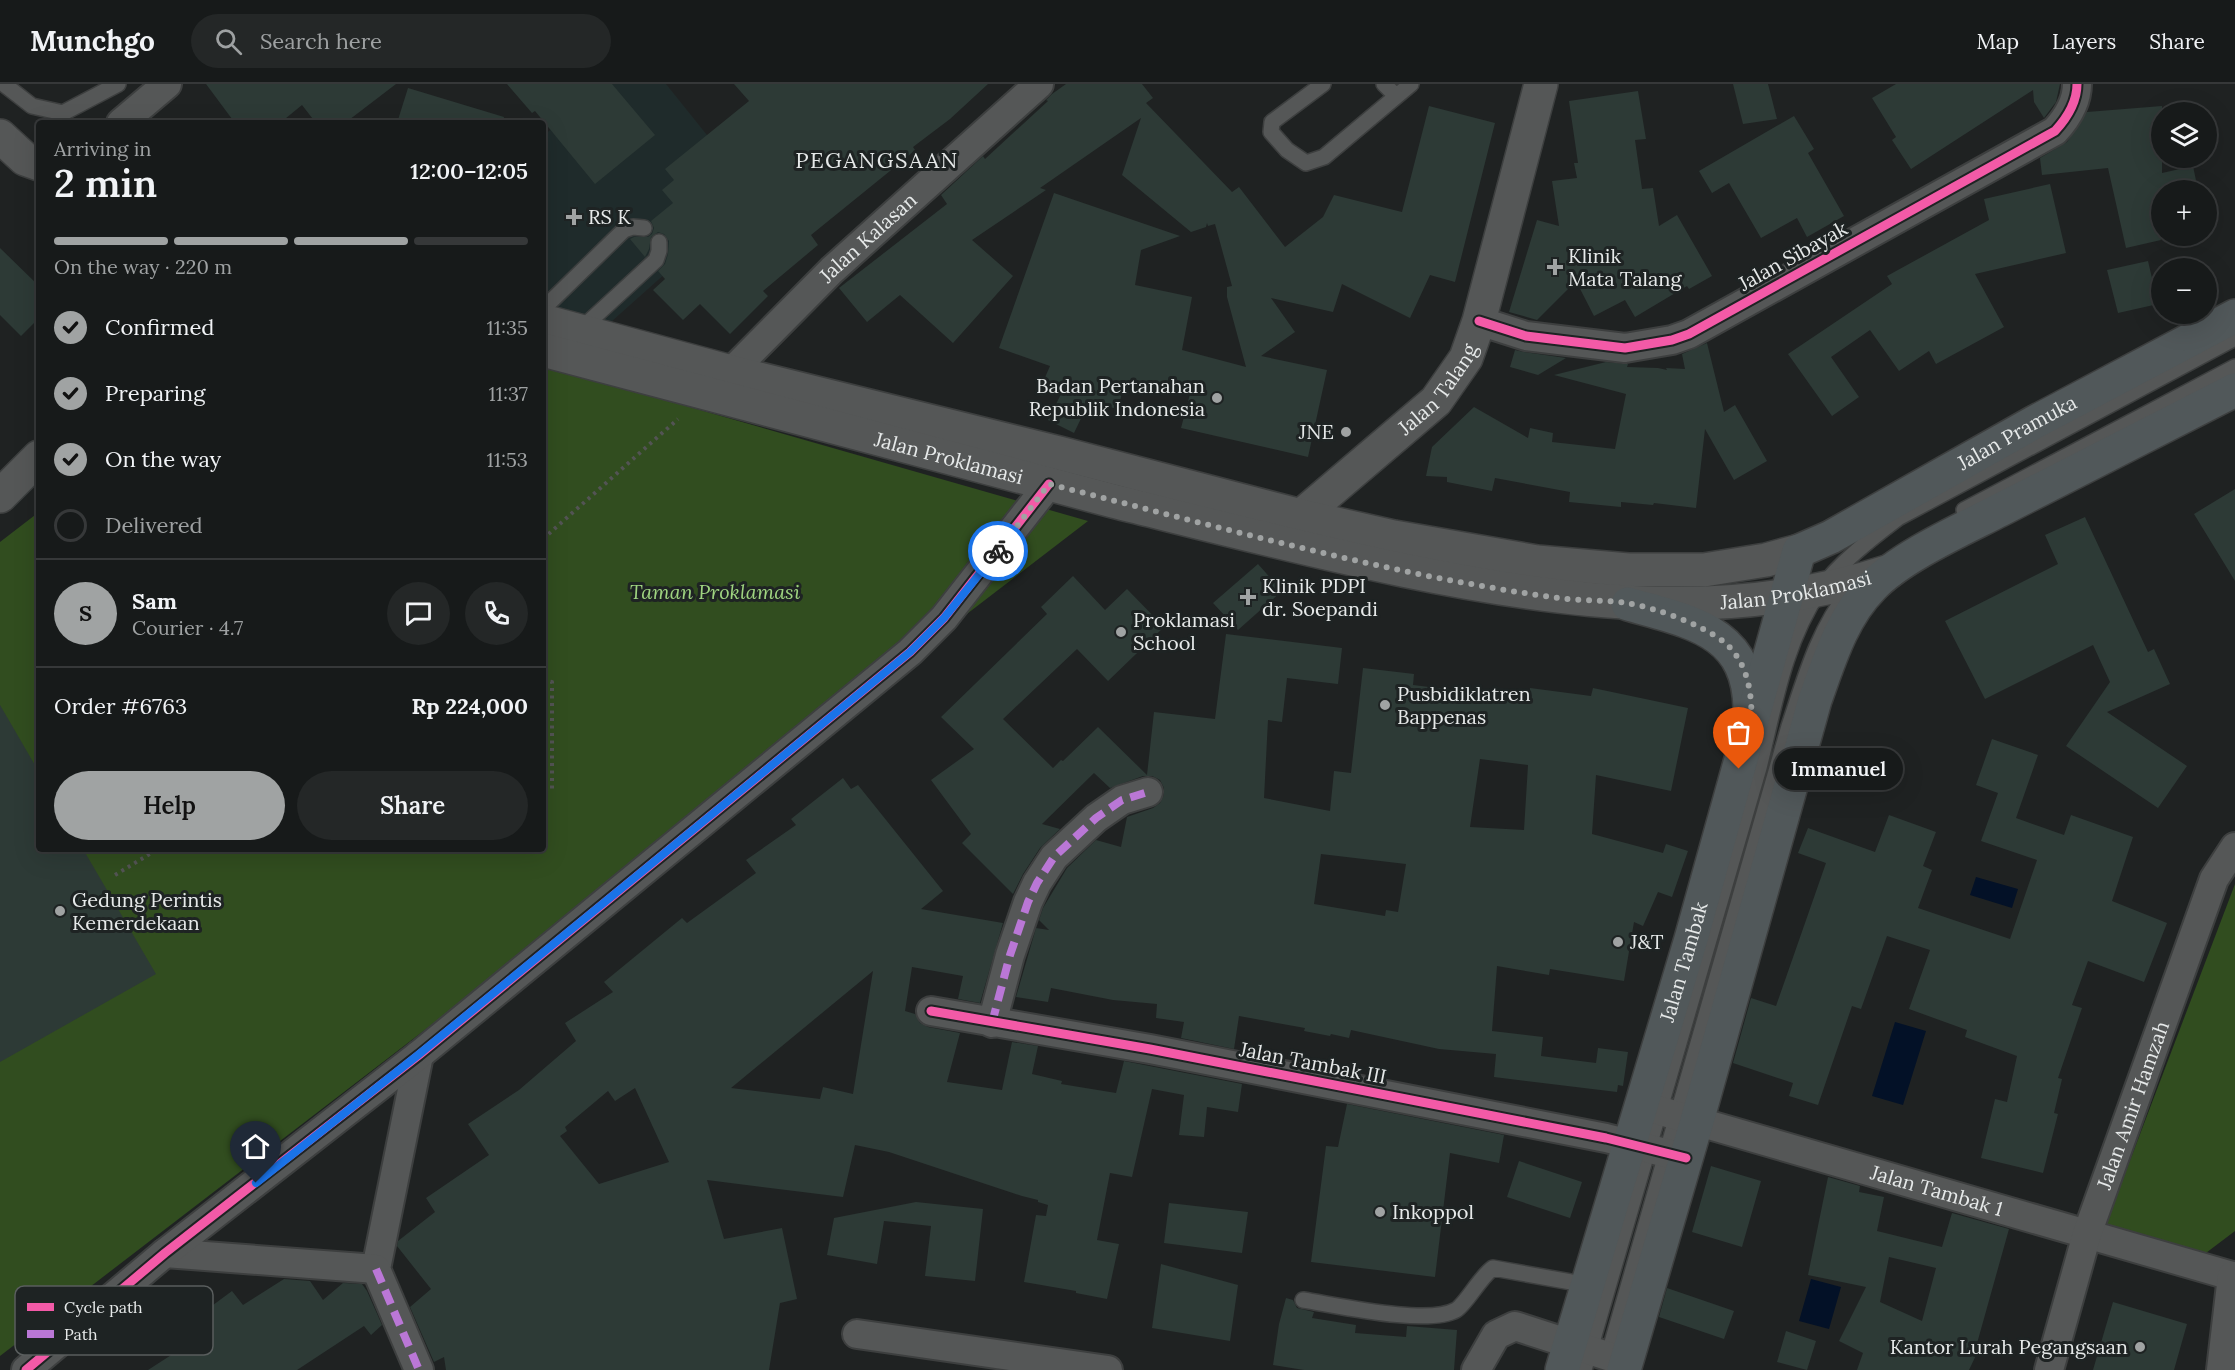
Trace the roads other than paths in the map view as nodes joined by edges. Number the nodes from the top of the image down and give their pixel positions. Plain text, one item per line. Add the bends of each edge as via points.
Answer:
1 (118, 84) edge
2 (1039, 84) edge
3 (1323, 84) edge
4 (1384, 84) edge
5 (1412, 84) edge
6 (1541, 84) edge
7 (2077, 84) edge
8 (163, 85) edge
9 (4, 86) edge
10 (1396, 96) junction
11 (124, 120) edge
12 (0, 136) edge
13 (36, 165) edge
14 (644, 228) dead end
15 (659, 242) dead end
16 (546, 306) edge
17 (2235, 316) edge
18 (1479, 321) junction
19 (546, 322) edge
20 (579, 331) junction
21 (2235, 338) edge
22 (546, 351) edge
23 (2235, 367) edge
24 (731, 372) junction
25 (2235, 390) edge
26 (36, 460) edge
27 (1049, 484) junction
28 (0, 496) edge
29 (1950, 518) dead end
30 (1296, 531) junction
31 (1799, 550) junction
32 (1887, 564) junction
33 (1856, 582) junction
34 (1820, 590) junction
35 (1785, 595) junction
36 (1628, 603) junction
37 (1751, 726) junction
38 (1148, 792) dead end
39 (2235, 847) edge
40 (931, 1011) dead end
41 (992, 1023) junction
42 (418, 1055) junction
43 (1669, 1113) junction
44 (1657, 1152) junction
45 (2087, 1234) junction
46 (165, 1253) junction
47 (376, 1269) junction
48 (2234, 1275) edge
49 (126, 1286) edge
50 (1588, 1286) junction
51 (1303, 1300) dead end
52 (857, 1334) dead end
53 (44, 1355) edge
54 (933, 1358) edge
55 (1596, 1362) edge
56 (26, 1370) edge
57 (419, 1370) edge
58 (1108, 1370) edge
59 (1476, 1370) edge
60 (2049, 1370) edge
61 (2221, 1370) edge

1 - 9 lane via 63,113 32,106
2 - 24 street, Jalan Kalasan via 832,270
3 - 10 lane via 1272,122 1271,132 1306,163 1324,157
4 - 10 lane
5 - 10 lane
6 - 18 main road, Jalan Talang
7 - 18 street, Jalan Sibayak via 2074,102 2055,131 1689,334 1625,348 1526,336
8 - 11 street
12 - 13 main road
14 - 16 lane via 624,230
15 - 20 lane via 656,260
17 - 31 main road, Jalan Pramuka via 2033,423 1831,537
18 - 30 main road, Jalan Talang via 1466,358 1436,401
19 - 20 main road, Jalan Proklamasi
20 - 24 main road, Jalan Proklamasi
21 - 34 lane via 1898,518 1872,537
22 - 27 main road, Jalan Proklamasi
23 - 29 lane
24 - 30 main road, Jalan Proklamasi via 1048,450
25 - 32 main road, Jalan Tambak via 1923,551
26 - 28 main road
27 - 30 main road, Jalan Proklamasi
27 - 42 street via 944,618 910,652
30 - 31 main road, Jalan Proklamasi via 1394,537 1537,562 1628,570 1704,570
30 - 36 main road, Jalan Proklamasi via 1504,590
31 - 35 main road, Jalan Tambak
32 - 33 main road, Jalan Proklamasi
32 - 43 main road, Jalan Tambak via 1849,616 1827,666
33 - 34 main road, Jalan Proklamasi
33 - 43 lane via 1827,623 1789,726
34 - 35 main road, Jalan Proklamasi
34 - 43 lane via 1782,671
35 - 36 main road, Jalan Proklamasi via 1703,604
35 - 37 main road, Jalan Tambak
36 - 37 main road via 1687,621 1725,643 1747,675
37 - 43 main road, Jalan Tambak via 1690,939
38 - 41 street via 1122,800 1054,857 1028,902
39 - 45 street, Jalan Amir Hamzah via 2214,879
40 - 41 street, Jalan Tambak III
41 - 44 street, Jalan Tambak III via 1150,1049
42 - 46 street
42 - 47 street
43 - 44 main road, Jalan Tambak
43 - 44 main road, Jalan Tambak
43 - 45 street, Jalan Tambak 1
44 - 50 main road, Jalan Tambak
44 - 55 main road, Jalan Tambak
45 - 48 street, Jalan Tambak 1
45 - 60 street, Jalan Amir Hamzah
46 - 47 street
46 - 49 street
47 - 57 street
48 - 61 street
50 - 51 lane via 1492,1268 1456,1310 1438,1314 1412,1317
50 - 55 main road, Jalan Tambak
52 - 54 street
53 - 56 street
54 - 58 street
55 - 59 street via 1515,1326 1496,1335

